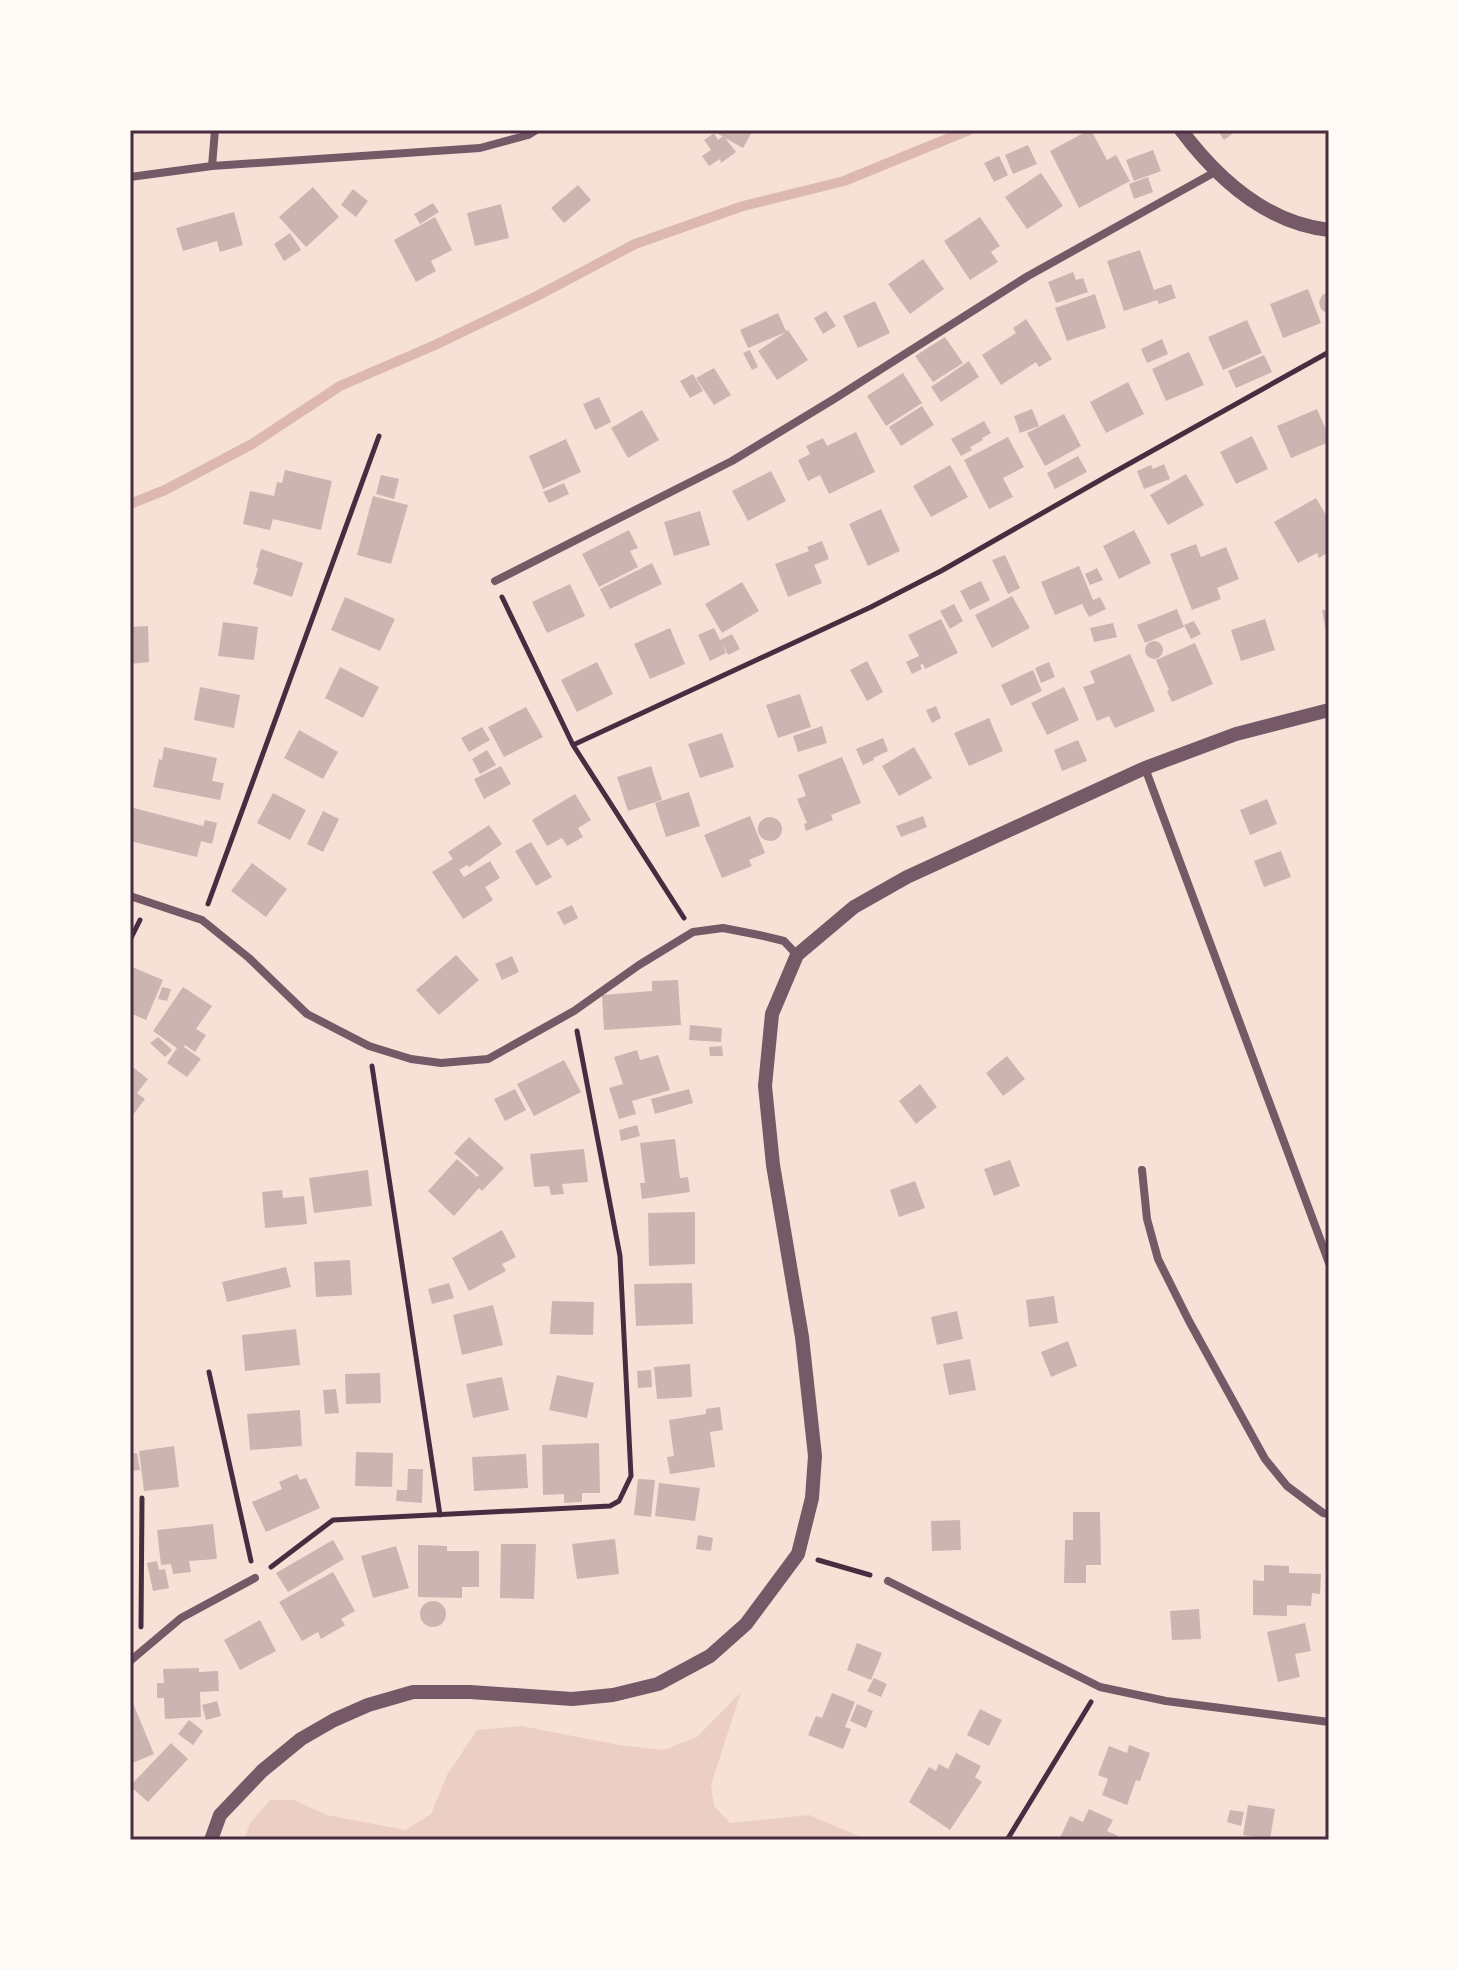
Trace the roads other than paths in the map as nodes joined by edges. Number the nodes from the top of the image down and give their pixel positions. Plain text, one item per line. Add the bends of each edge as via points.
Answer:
1 (215, 130) edge
2 (536, 130) edge
3 (1181, 130) edge
4 (212, 166) junction
5 (1215, 172) junction
6 (130, 177) edge
7 (1329, 230) edge
8 (495, 581) road end
9 (1329, 710) edge
10 (1145, 768) junction
11 (130, 896) edge
12 (797, 955) junction
13 (1142, 1170) dead end
14 (1329, 1263) edge
15 (1329, 1514) edge
16 (255, 1578) road end
17 (888, 1581) road end
18 (130, 1661) edge
19 (1329, 1722) edge
20 (211, 1840) edge

1 - 4 street
2 - 4 street via 480,148
3 - 5 street
4 - 6 street
5 - 7 street via 1283,218
5 - 8 street via 1028,276 732,461
9 - 10 street via 1236,734
10 - 12 street via 907,877 854,907
10 - 14 street
11 - 12 street via 202,920 307,1014 369,1046 441,1063 488,1059 574,1011 693,932 723,928 759,935 784,941
12 - 20 street via 772,1014 765,1086 815,1456 812,1498 798,1554 746,1624 710,1656 658,1684 572,1699 413,1692 368,1705 301,1739 262,1771 220,1815
13 - 15 street via 1158,1259 1189,1321 1265,1459 1287,1486
16 - 18 street via 181,1618
17 - 19 street via 1100,1687

